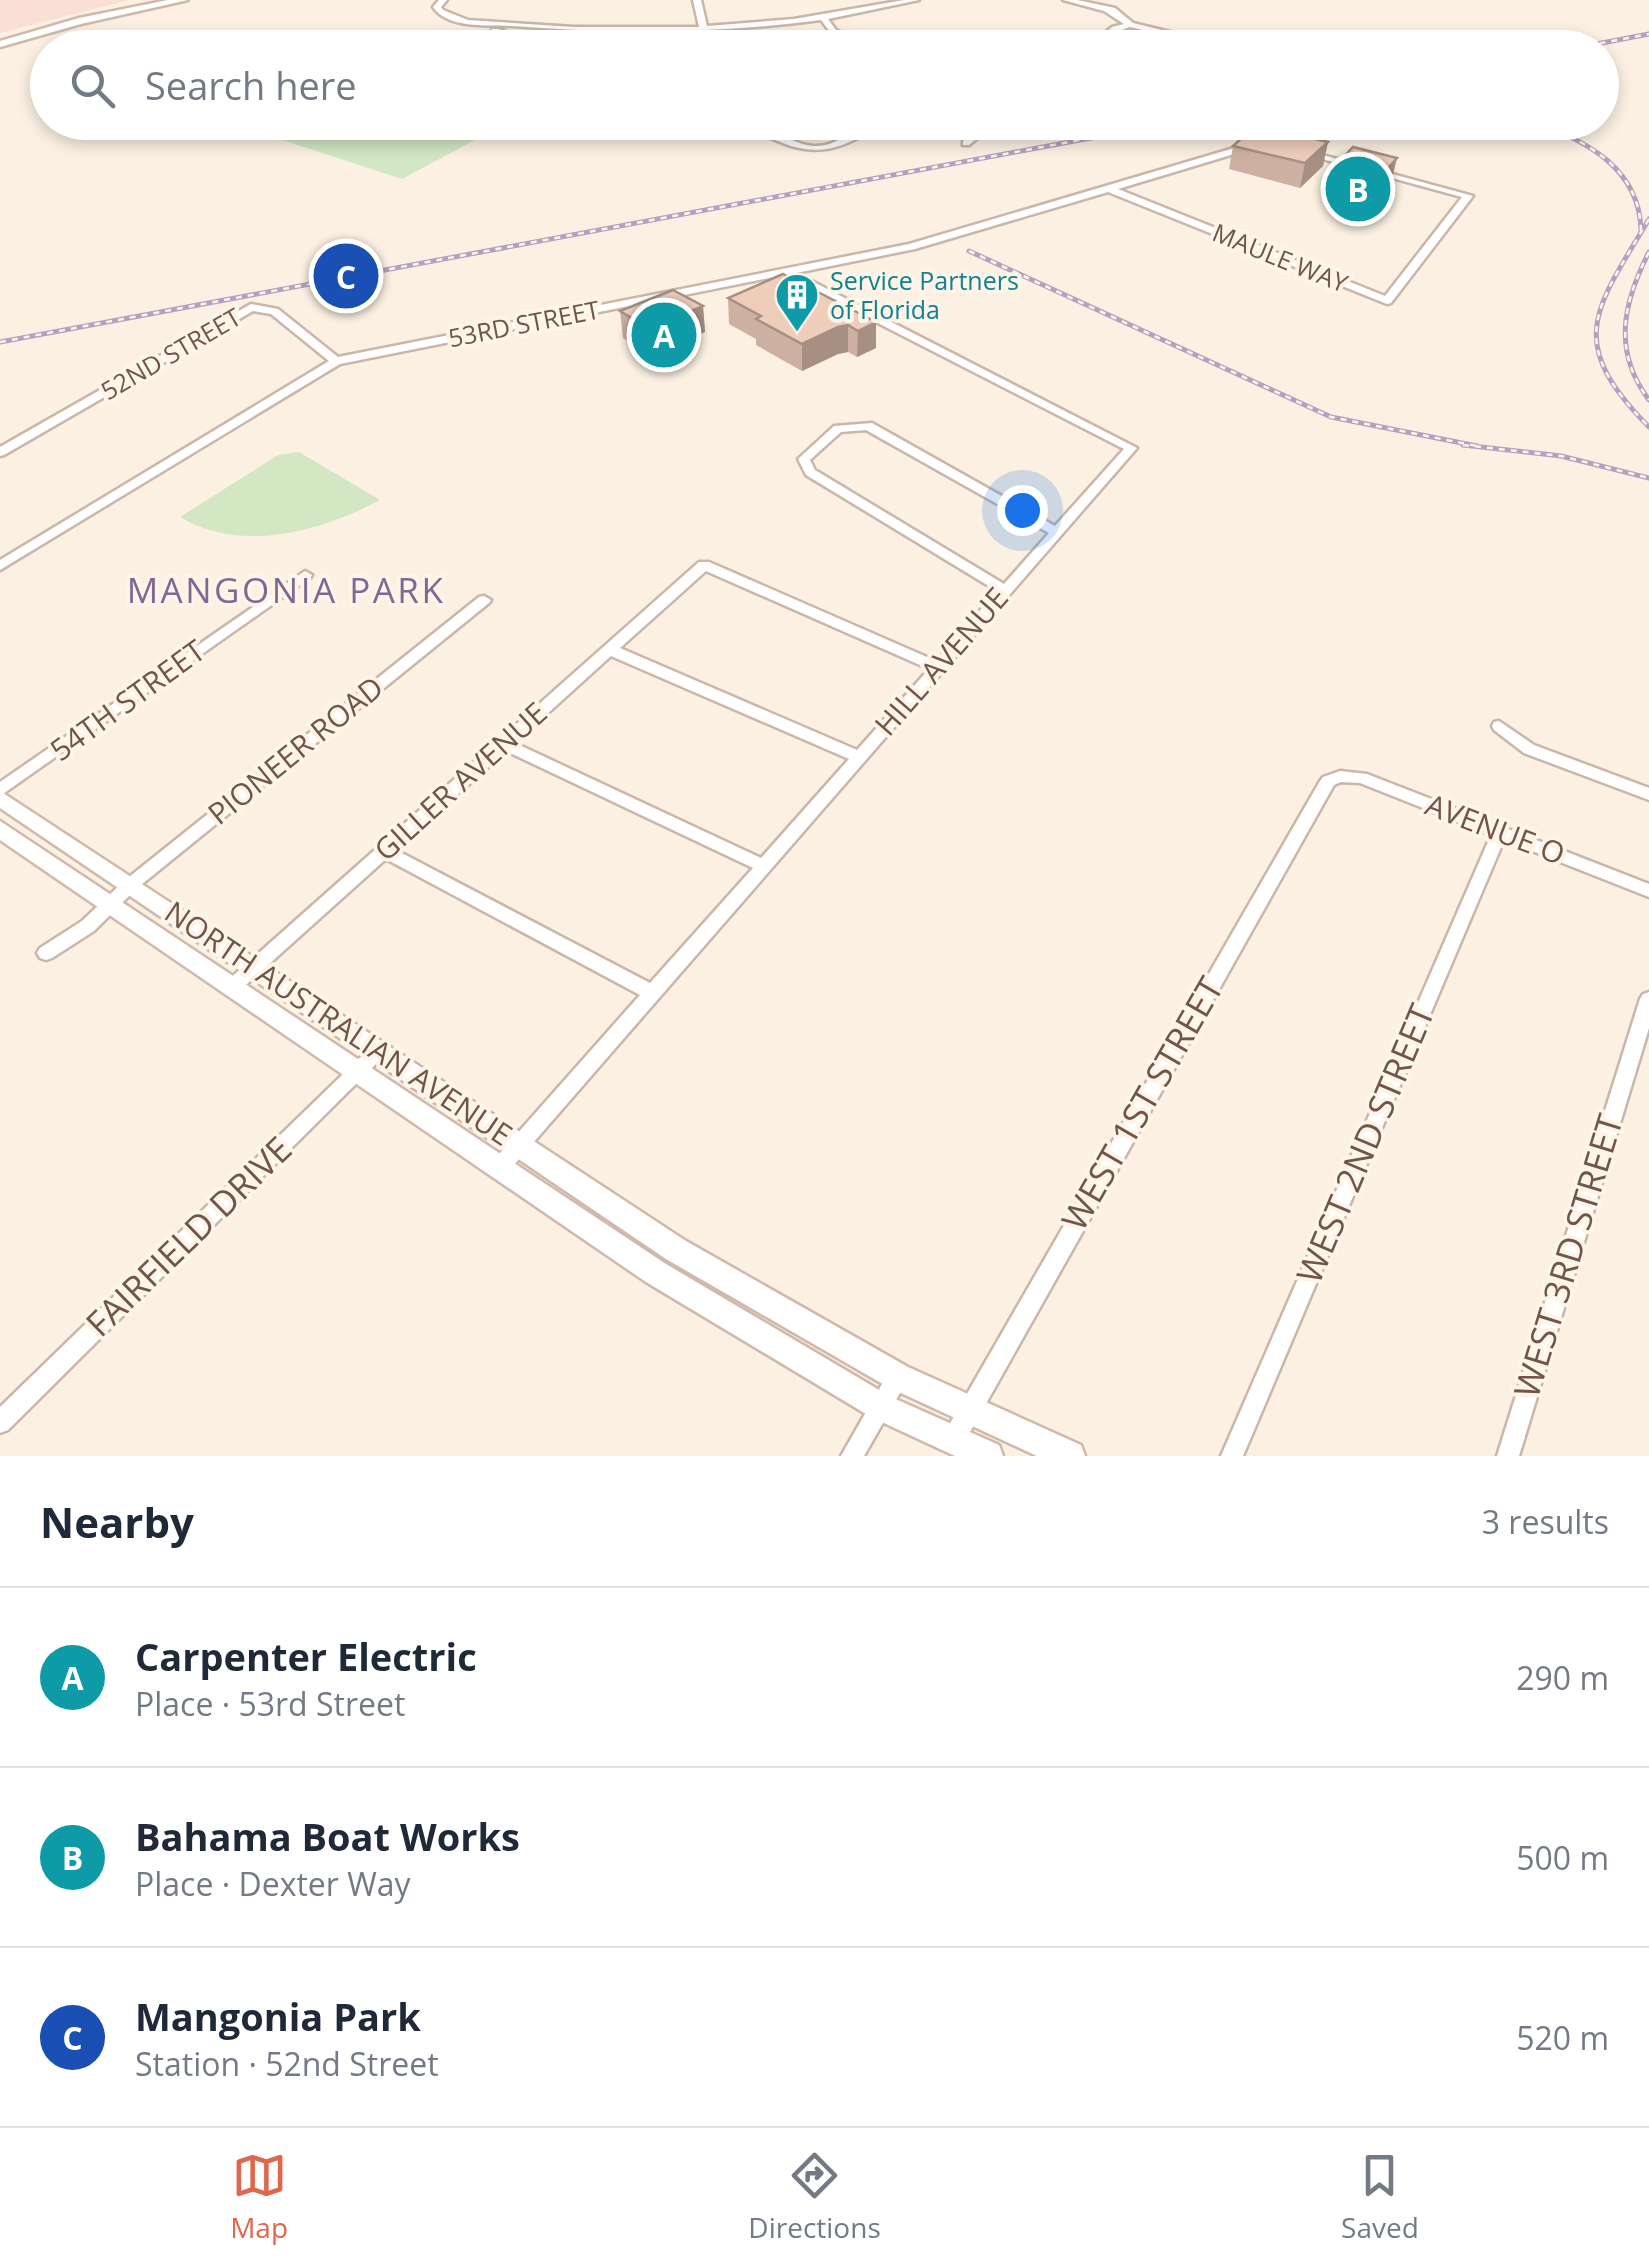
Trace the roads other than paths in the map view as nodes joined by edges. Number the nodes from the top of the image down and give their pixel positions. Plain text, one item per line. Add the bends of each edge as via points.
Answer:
1 (150, 0) edge
2 (183, 0) edge
3 (443, 0) edge
4 (697, 0) edge
5 (915, 0) edge
6 (1068, 0) edge
7 (823, 17) junction
8 (467, 22) junction
9 (1126, 22) junction
10 (703, 28) junction
11 (48, 30) edge
12 (492, 30) edge
13 (834, 30) edge
14 (1115, 30) edge
15 (1159, 30) edge
16 (30, 35) edge
17 (0, 36) edge
18 (0, 44) edge
19 (787, 140) edge
20 (848, 140) edge
21 (970, 140) edge
22 (1267, 142) edge
23 (966, 143) dead end
24 (1302, 150) edge
25 (1110, 189) junction
26 (786, 272) junction
27 (336, 361) junction
28 (0, 452) edge
29 (1057, 532) junction
30 (0, 566) edge
31 (304, 575) dead end
32 (1005, 590) junction
33 (484, 600) dead end
34 (609, 649) junction
35 (938, 667) junction
36 (1500, 726) dead end
37 (504, 744) junction
38 (859, 756) junction
39 (1340, 776) joint
40 (0, 794) edge
41 (1649, 794) edge
42 (0, 829) edge
43 (1500, 832) junction
44 (384, 851) junction
45 (764, 866) junction
46 (130, 885) junction
47 (1649, 891) edge
48 (109, 904) junction
49 (253, 968) junction
50 (232, 987) junction
51 (653, 993) junction
52 (1649, 999) edge
53 (378, 1051) junction
54 (356, 1071) junction
55 (519, 1146) junction
56 (500, 1168) junction
57 (898, 1376) junction
58 (881, 1407) junction
59 (970, 1410) junction
60 (0, 1422) edge
61 (953, 1440) junction
62 (852, 1456) edge
63 (988, 1456) edge
64 (1070, 1456) edge
65 (1232, 1456) edge
66 (1508, 1456) edge

1 - 17 main road
2 - 11 main road
3 - 8 street via 438,11
4 - 10 street
5 - 7 street
6 - 9 street via 1109,10
7 - 10 street
7 - 13 street
8 - 10 street
8 - 12 street
9 - 14 street
9 - 15 street
16 - 18 main road
19 - 20 street via 831,150
21 - 23 street
22 - 25 street, 53RD STREET
24 - 25 street, MAULE WAY via 1466,193 1468,199 1387,302
25 - 26 street, 53RD STREET via 912,247
26 - 27 street, 53RD STREET
26 - 29 street, HILL AVENUE via 1131,448
27 - 28 street, 52ND STREET via 274,311 252,307
27 - 30 street, 53RD STREET
29 - 32 street, HILL AVENUE
29 - 32 street via 868,426 838,428 804,458 810,472
31 - 40 street, 54TH STREET
32 - 35 street, HILL AVENUE
33 - 46 street, PIONEER ROAD
34 - 35 street, GILLER AVENUE via 704,565
34 - 37 street, GILLER AVENUE
34 - 38 street
35 - 38 street, HILL AVENUE
36 - 41 street via 1529,750
37 - 44 street, GILLER AVENUE
37 - 45 street
38 - 45 street, HILL AVENUE
39 - 43 street, AVENUE O via 1362,778
39 - 59 street, WEST 1ST STREET via 1323,787
40 - 46 main road, NORTH AUSTRALIAN AVENUE
42 - 48 main road, NORTH AUSTRALIAN AVENUE
43 - 47 street, AVENUE O
43 - 65 street, WEST 2ND STREET
44 - 49 street, GILLER AVENUE
44 - 51 street
45 - 51 street, HILL AVENUE
46 - 48 street, PIONEER ROAD
46 - 49 main road, NORTH AUSTRALIAN AVENUE
48 - 50 main road, NORTH AUSTRALIAN AVENUE
49 - 50 street, GILLER AVENUE
49 - 53 main road, NORTH AUSTRALIAN AVENUE
50 - 54 main road, NORTH AUSTRALIAN AVENUE
51 - 55 street, HILL AVENUE
52 - 66 street, WEST 3RD STREET
53 - 54 street, FAIRFIELD DRIVE
53 - 55 main road, NORTH AUSTRALIAN AVENUE
54 - 56 main road, NORTH AUSTRALIAN AVENUE
54 - 60 street, FAIRFIELD DRIVE
55 - 56 street, HILL AVENUE
55 - 57 main road, NORTH AUSTRALIAN AVENUE via 676,1250
56 - 58 main road, NORTH AUSTRALIAN AVENUE via 656,1273
57 - 58 street
57 - 59 main road, NORTH AUSTRALIAN AVENUE
58 - 61 main road, NORTH AUSTRALIAN AVENUE
58 - 62 street
59 - 61 street, WEST 1ST STREET
59 - 64 main road, NORTH AUSTRALIAN AVENUE
61 - 63 main road, NORTH AUSTRALIAN AVENUE

